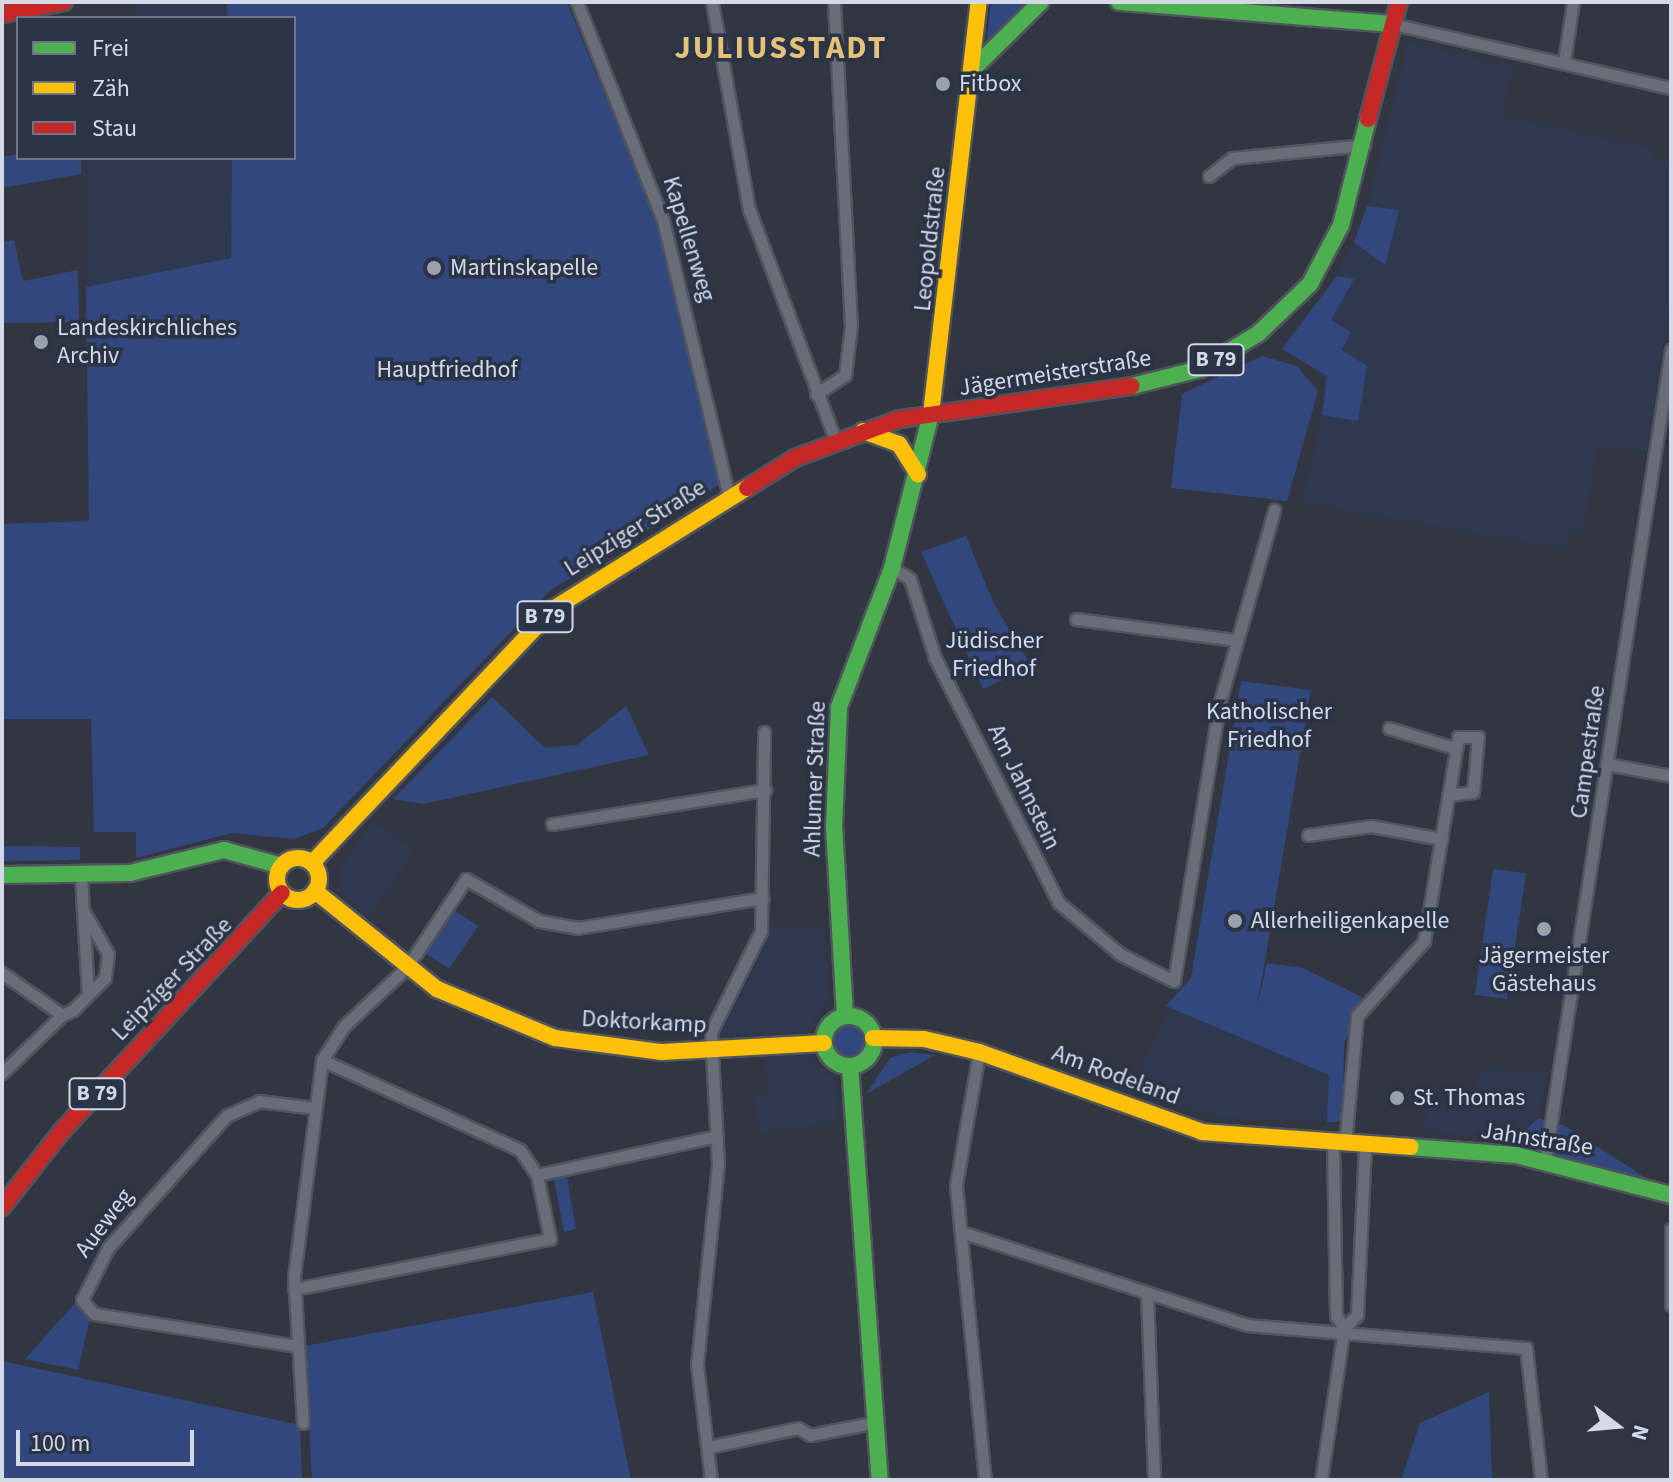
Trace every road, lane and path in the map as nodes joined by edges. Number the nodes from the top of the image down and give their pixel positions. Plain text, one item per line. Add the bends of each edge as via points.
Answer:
1 (64, 2) edge
2 (577, 2) edge
3 (712, 2) edge
4 (834, 2) edge
5 (979, 2) edge
6 (1041, 2) edge
7 (1119, 2) edge
8 (1399, 2) edge
9 (1573, 2) edge
10 (2, 14) edge
11 (1393, 24) junction
12 (1564, 62) junction
13 (973, 69) junction
14 (1671, 88) edge
15 (1364, 145) junction
16 (1209, 176) dead end
17 (1671, 350) edge
18 (816, 394) junction
19 (932, 414) junction
20 (860, 430) junction
21 (835, 439) junction
22 (918, 474) junction
23 (729, 498) junction
24 (1274, 510) dead end
25 (892, 568) junction
26 (1076, 619) dead end
27 (1235, 640) junction
28 (1389, 728) dead end
29 (764, 732) dead end
30 (1455, 748) junction
31 (1607, 764) junction
32 (1671, 776) edge
33 (765, 790) junction
34 (1448, 795) junction
35 (552, 824) dead end
36 (1308, 835) dead end
37 (1442, 839) junction
38 (312, 863) junction
39 (282, 866) junction
40 (81, 874) junction
41 (2, 875) edge
42 (315, 891) junction
43 (282, 893) junction
44 (763, 898) junction
45 (83, 910) junction
46 (407, 967) junction
47 (2, 973) edge
48 (88, 995) junction
49 (62, 1015) junction
50 (845, 1016) junction
51 (873, 1038) junction
52 (824, 1043) junction
53 (711, 1049) junction
54 (979, 1052) junction
55 (322, 1060) junction
56 (850, 1066) junction
57 (2, 1073) edge
58 (315, 1108) junction
59 (717, 1136) junction
60 (1339, 1143) junction
61 (1365, 1145) junction
62 (1545, 1160) junction
63 (537, 1175) junction
64 (1671, 1195) edge
65 (2, 1207) edge
66 (1671, 1229) edge
67 (961, 1232) junction
68 (294, 1289) junction
69 (1147, 1294) junction
70 (1671, 1305) edge
71 (1344, 1333) junction
72 (297, 1346) junction
73 (303, 1423) dead end
74 (872, 1423) junction
75 (708, 1447) junction
76 (711, 1480) edge
77 (880, 1480) edge
78 (985, 1480) edge
79 (1154, 1480) edge
80 (1321, 1480) edge
81 (1541, 1480) edge

1 - 10 main road
2 - 23 street, Kapellenweg via 663,220
3 - 18 street via 749,209
4 - 18 street via 851,326 840,381
5 - 13 main road, Leopoldstraße
6 - 13 main road
7 - 11 main road
8 - 11 main road, B 79
9 - 12 street
11 - 12 street
11 - 15 main road, Jägermeisterstraße / B 79
12 - 14 street
13 - 19 main road, Leopoldstraße
15 - 16 street via 1232,158
15 - 19 main road, Jägermeisterstraße / B 79 via 1341,225 1310,284 1222,357 1130,388
17 - 31 street, Campestraße
18 - 21 street
19 - 20 main road, Leipziger Straße / B 79
19 - 22 main road, Ahlumer Straße
20 - 21 main road, Leipziger Straße / B 79
20 - 22 main road via 899,444
21 - 23 main road, Leipziger Straße / B 79
22 - 25 main road, Ahlumer Straße
23 - 38 main road, Leipziger Straße / B 79 via 553,609
24 - 27 street
25 - 27 street, Am Jahnstein via 910,579 935,658 1058,902 1120,954 1174,981 1207,766
25 - 50 main road, Ahlumer Straße via 848,671 838,720 835,856
26 - 27 street
28 - 30 street
29 - 33 street
30 - 34 street
30 - 34 street via 1467,734 1482,743 1473,792
31 - 32 street
31 - 62 street, Campestraße
33 - 35 street
33 - 44 street
34 - 37 street
36 - 37 street via 1371,826
37 - 60 street via 1424,941 1357,1016
38 - 39 main road via 294,859
38 - 42 main road via 319,877
39 - 40 main road via 224,850 177,866
39 - 43 main road
40 - 41 main road
40 - 45 street
42 - 43 main road via 299,900
42 - 46 main road, Doktorkamp
43 - 65 main road, Leipziger Straße / B 79 via 62,1131
44 - 46 street via 577,928 539,921 466,879
44 - 53 street via 761,931 715,1017
45 - 48 street
45 - 48 street via 108,954 105,978
46 - 53 main road, Doktorkamp via 489,1016 569,1042
46 - 55 street via 344,1026
47 - 49 street
48 - 49 street
49 - 57 street
50 - 51 main road via 861,1020
50 - 52 main road via 829,1025
51 - 54 main road, Am Rodeland via 924,1039
51 - 56 main road via 867,1057
52 - 53 main road, Doktorkamp
52 - 56 main road via 830,1058
53 - 59 street
54 - 60 main road, Am Rodeland via 1202,1132
54 - 67 street via 957,1163
55 - 58 street
55 - 63 street via 520,1150
56 - 74 main road
58 - 68 street
58 - 72 street, Aueweg via 259,1101 226,1116 108,1248 82,1300 94,1314
59 - 63 street
59 - 75 street via 697,1329
60 - 61 main road, Jahnstraße
60 - 71 street via 1336,1316
61 - 62 main road, Jahnstraße
61 - 71 street via 1357,1315
62 - 64 main road, Jahnstraße
63 - 68 street via 550,1239
66 - 70 street
67 - 69 street
67 - 78 street
68 - 72 street
69 - 71 street via 1247,1325
69 - 79 street
71 - 80 street
71 - 81 street via 1526,1348
72 - 73 street
74 - 75 street via 810,1435 798,1428
74 - 77 main road
75 - 76 street

